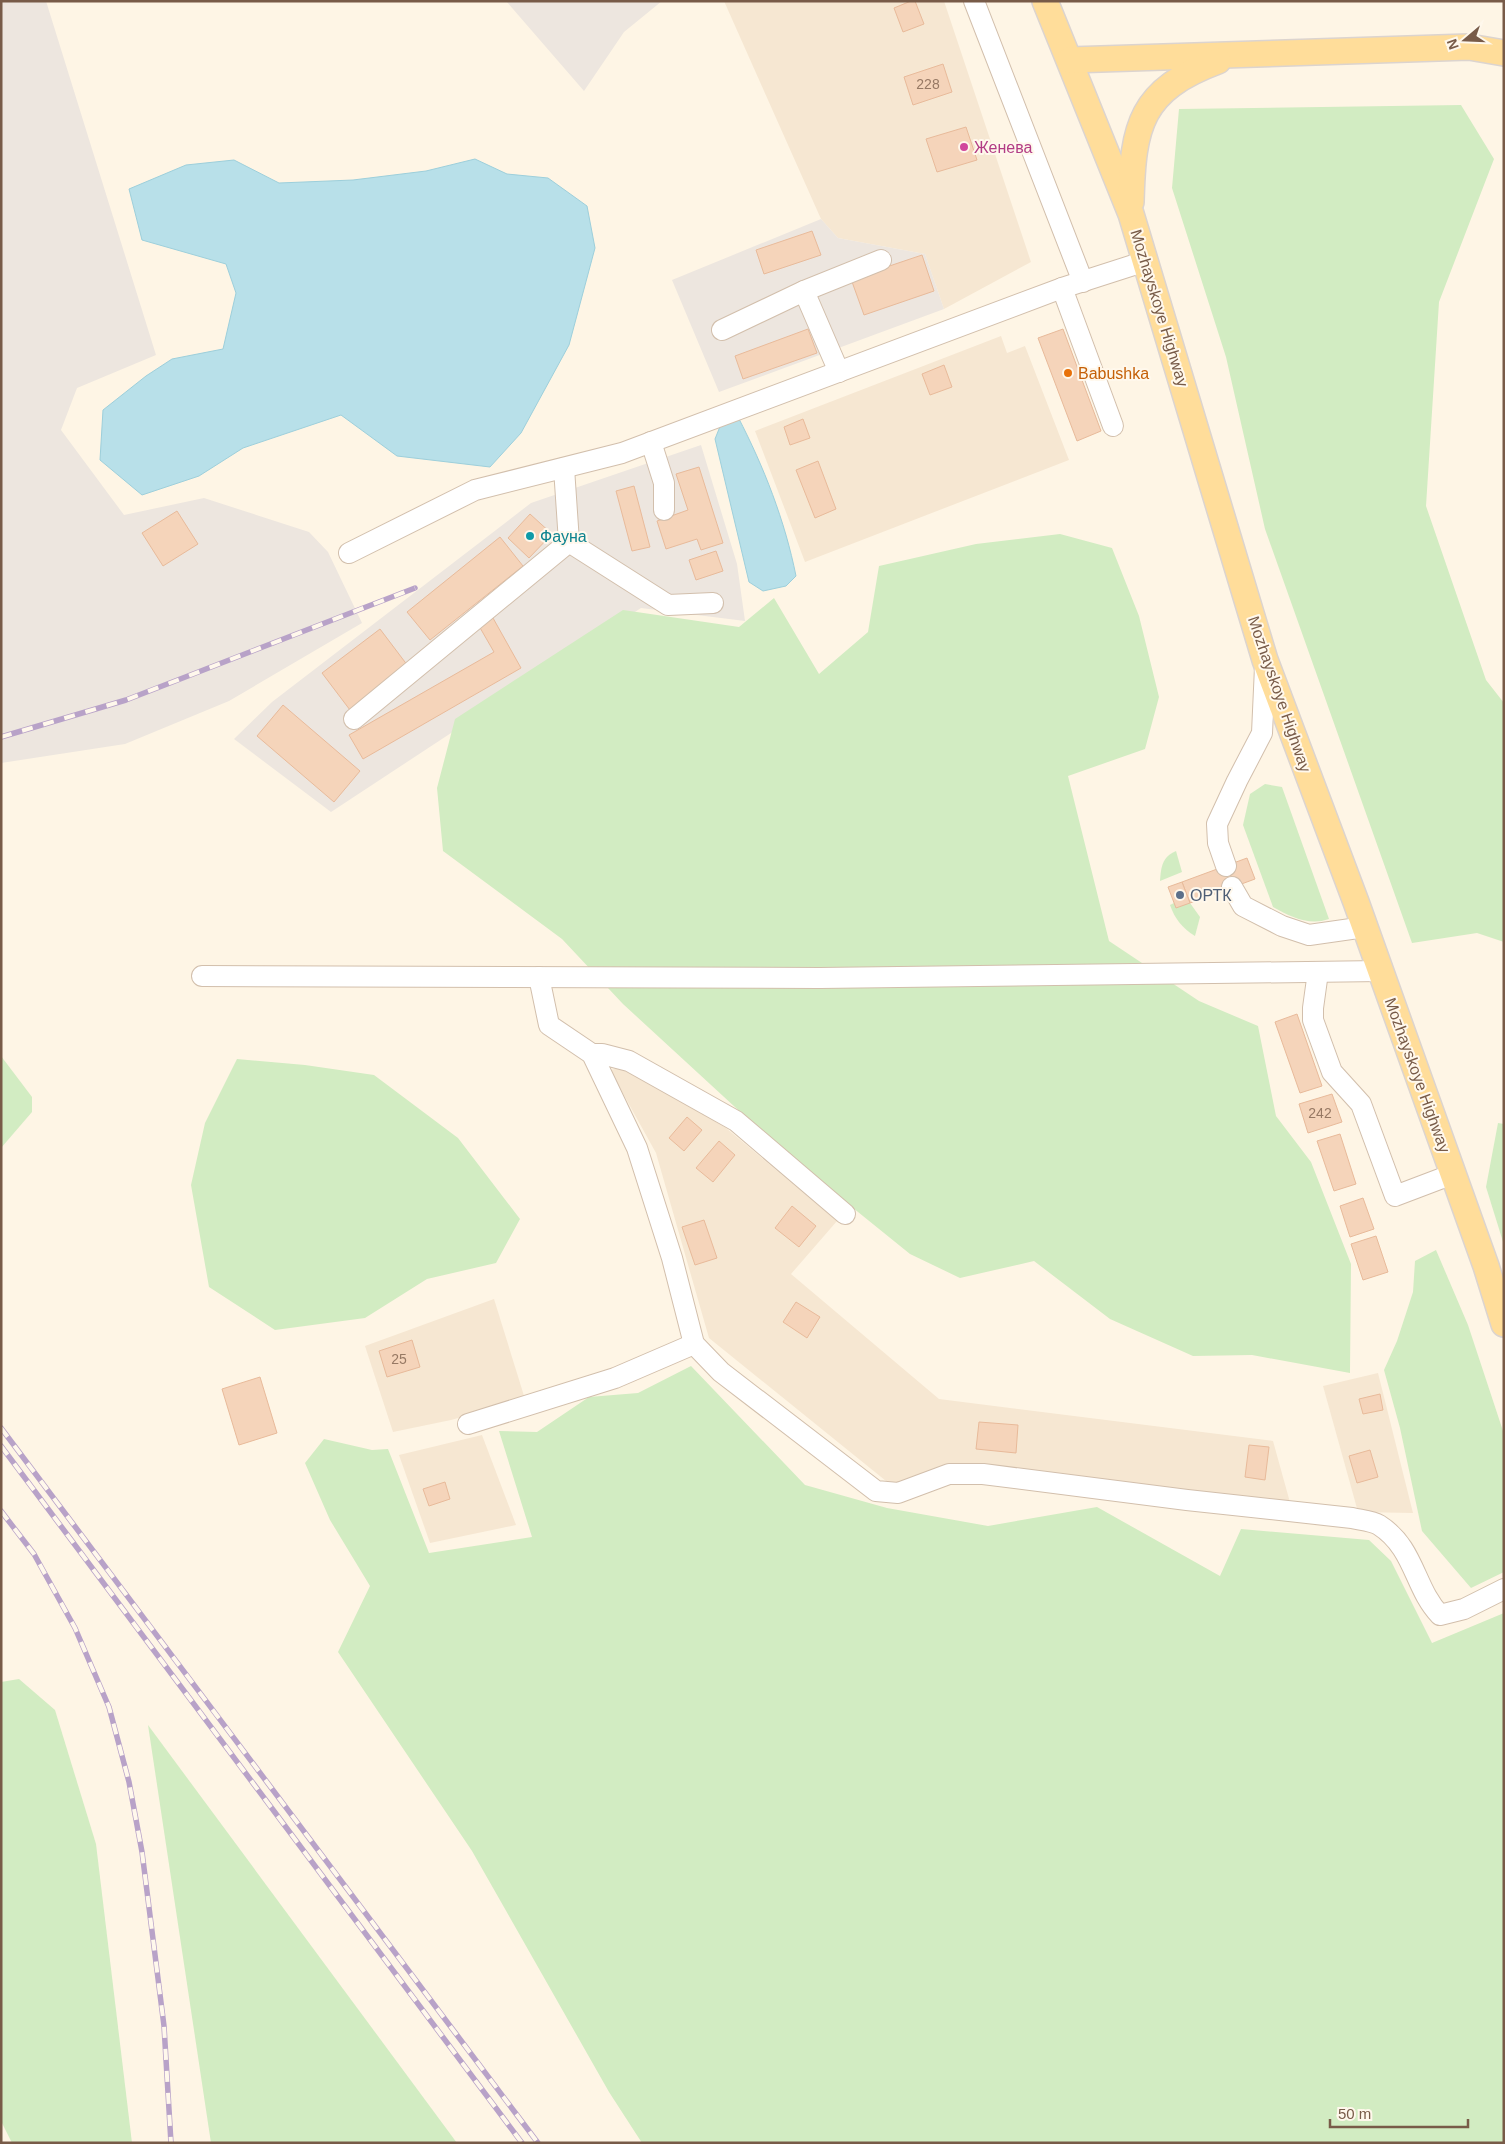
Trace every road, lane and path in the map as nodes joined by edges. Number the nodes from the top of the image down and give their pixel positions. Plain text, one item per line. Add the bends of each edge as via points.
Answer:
1 (974, 1) edge
2 (1045, 1) edge
3 (1504, 33) edge
4 (1469, 47) junction
5 (1504, 53) edge
6 (1237, 54) junction
7 (1070, 60) junction
8 (1130, 214) junction
9 (881, 260) dead end
10 (1146, 261) junction
11 (1083, 282) junction
12 (1062, 288) junction
13 (804, 290) junction
14 (722, 330) dead end
15 (839, 372) junction
16 (1113, 426) dead end
17 (651, 442) junction
18 (564, 468) junction
19 (664, 510) dead end
20 (569, 542) junction
21 (349, 553) dead end
22 (713, 603) dead end
23 (1265, 660) junction
24 (354, 719) dead end
25 (1226, 866) dead end
26 (1232, 887) dead end
27 (1365, 927) junction
28 (1318, 972) junction
29 (1381, 972) junction
30 (202, 976) dead end
31 (539, 977) junction
32 (592, 1054) junction
33 (1453, 1174) junction
34 (845, 1214) dead end
35 (1504, 1324) edge
36 (694, 1344) junction
37 (468, 1424) dead end
38 (1504, 1589) edge

1 - 11 lane
2 - 7 main road, Mozhayskoye Highway
3 - 4 main road
4 - 5 main road
4 - 6 main road
6 - 7 main road
6 - 8 main road via 1190,72 1158,96 1140,124 1132,162
7 - 8 main road, Mozhayskoye Highway
8 - 10 main road, Mozhayskoye Highway
9 - 13 lane
10 - 11 lane
10 - 23 main road, Mozhayskoye Highway
11 - 12 lane
12 - 15 lane
12 - 16 lane
13 - 14 lane
13 - 15 lane
15 - 17 lane
17 - 18 lane
17 - 19 lane via 664,483
18 - 20 lane
18 - 21 lane via 475,490
20 - 22 lane via 668,605
20 - 24 lane
23 - 25 lane via 1262,733 1217,824 1218,843
23 - 27 main road, Mozhayskoye Highway
26 - 27 lane via 1243,906 1282,926 1309,935
27 - 29 main road, Mozhayskoye Highway
28 - 29 lane
28 - 31 lane via 820,978
28 - 33 lane via 1312,1008 1314,1020 1332,1072 1361,1104 1395,1196
29 - 33 main road, Mozhayskoye Highway
30 - 31 lane
31 - 32 lane via 549,1025
32 - 34 lane via 629,1061 736,1121
32 - 36 lane via 636,1148 672,1258
33 - 35 main road, Mozhayskoye Highway
36 - 37 lane via 615,1378
36 - 38 lane via 721,1372 876,1491 898,1494 950,1474 983,1474 1352,1518 1378,1524 1400,1543 1431,1606 1440,1615 1464,1609

